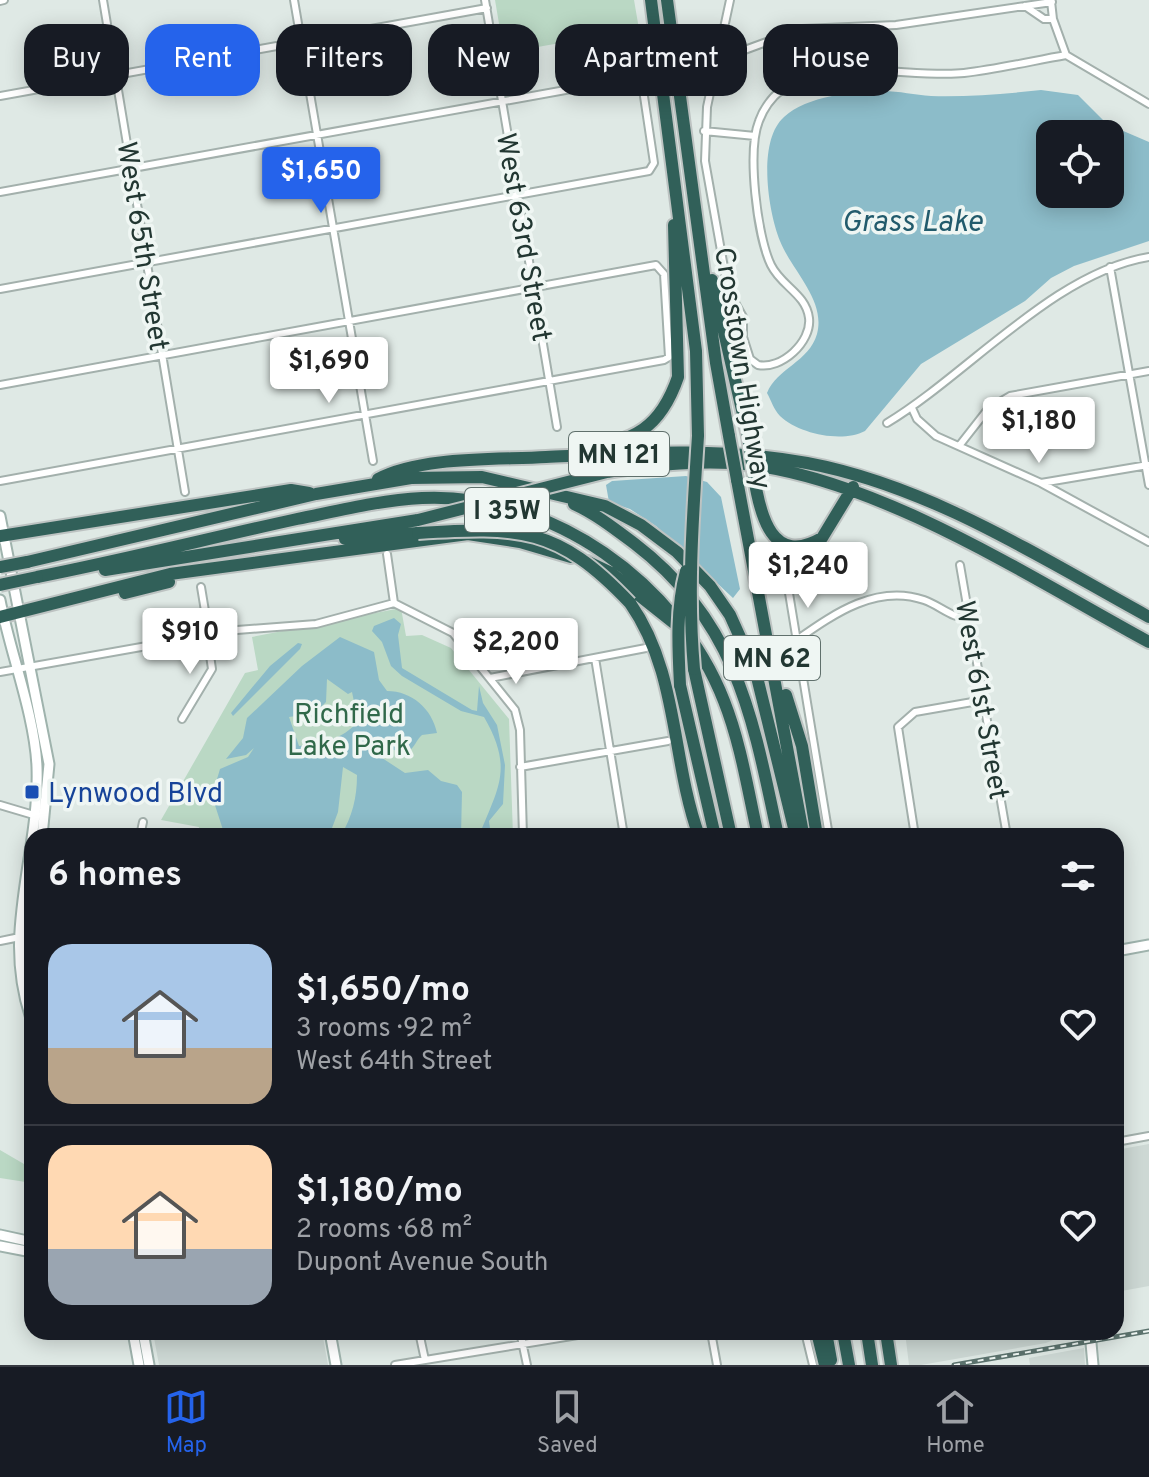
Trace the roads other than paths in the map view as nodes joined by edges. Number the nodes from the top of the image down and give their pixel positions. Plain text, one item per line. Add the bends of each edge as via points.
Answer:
1 (103, 0) edge
2 (294, 0) edge
3 (651, 0) edge
4 (667, 0) edge
5 (730, 0) edge
6 (1051, 1) edge
7 (486, 4) edge
8 (1025, 6) junction
9 (1053, 19) junction
10 (107, 24) edge
11 (298, 24) edge
12 (389, 24) edge
13 (724, 24) edge
14 (276, 46) edge
15 (747, 49) edge
16 (1066, 55) junction
17 (129, 73) edge
18 (24, 92) edge
19 (0, 96) edge
20 (119, 96) edge
21 (310, 96) edge
22 (710, 96) edge
23 (502, 101) junction
24 (1149, 104) edge
25 (704, 131) junction
26 (317, 135) junction
27 (755, 136) junction
28 (672, 154) junction
29 (131, 168) junction
30 (0, 192) edge
31 (518, 195) junction
32 (695, 207) junction
33 (332, 228) junction
34 (1149, 257) edge
35 (147, 262) junction
36 (1110, 267) junction
37 (534, 287) junction
38 (0, 289) edge
39 (347, 321) junction
40 (162, 356) junction
41 (1149, 371) edge
42 (1130, 375) junction
43 (549, 381) junction
44 (0, 385) edge
45 (912, 408) junction
46 (364, 414) junction
47 (887, 423) dead end
48 (557, 427) dead end
49 (959, 446) junction
50 (178, 448) junction
51 (506, 459) junction
52 (373, 461) dead end
53 (1148, 465) edge
54 (815, 480) junction
55 (869, 480) junction
56 (0, 481) edge
57 (370, 483) junction
58 (1041, 483) junction
59 (1149, 485) edge
60 (850, 491) junction
61 (185, 492) dead end
62 (316, 494) junction
63 (552, 494) junction
64 (837, 508) junction
65 (0, 516) edge
66 (418, 526) junction
67 (2, 535) edge
68 (1149, 542) edge
69 (691, 552) junction
70 (387, 554) dead end
71 (960, 565) dead end
72 (0, 567) edge
73 (63, 572) junction
74 (0, 585) edge
75 (201, 587) dead end
76 (788, 587) dead end
77 (0, 600) edge
78 (394, 603) junction
79 (19, 614) junction
80 (2, 617) edge
81 (1149, 617) edge
82 (970, 619) junction
83 (765, 623) junction
84 (684, 629) junction
85 (208, 635) junction
86 (798, 639) junction
87 (1149, 642) edge
88 (646, 648) dead end
89 (595, 658) junction
90 (29, 667) junction
91 (16, 669) junction
92 (0, 672) edge
93 (490, 678) junction
94 (984, 700) junction
95 (182, 719) dead end
96 (668, 741) dead end
97 (611, 751) junction
98 (520, 767) junction
99 (0, 805) edge
100 (39, 816) junction
101 (143, 822) dead end
102 (37, 828) edge
103 (41, 828) edge
104 (142, 828) edge
105 (523, 828) edge
106 (623, 828) edge
107 (693, 828) edge
108 (713, 828) edge
109 (732, 828) edge
110 (756, 828) edge
111 (776, 828) edge
112 (794, 828) edge
113 (803, 828) edge
114 (816, 828) edge
115 (828, 828) edge
116 (914, 828) edge
117 (1006, 828) edge
118 (24, 892) edge
119 (15, 938) junction
120 (24, 938) edge
121 (0, 941) edge
122 (1149, 945) edge
123 (1124, 950) edge
124 (24, 997) edge
125 (1149, 1136) edge
126 (1124, 1141) edge
127 (0, 1235) edge
128 (24, 1241) edge
129 (24, 1245) edge
130 (0, 1246) edge
131 (11, 1248) junction
132 (24, 1250) edge
133 (134, 1340) edge
134 (144, 1340) edge
135 (331, 1340) edge
136 (421, 1340) edge
137 (522, 1340) edge
138 (547, 1340) edge
139 (712, 1340) edge
140 (807, 1340) edge
141 (819, 1340) edge
142 (827, 1340) edge
143 (844, 1340) edge
144 (868, 1340) edge
145 (887, 1340) edge
146 (1091, 1340) edge
147 (523, 1344) junction
148 (425, 1360) junction
149 (890, 1361) edge
150 (872, 1362) edge
151 (139, 1365) edge
152 (149, 1365) edge
153 (336, 1365) edge
154 (395, 1365) edge
155 (527, 1365) edge
156 (717, 1365) edge
157 (813, 1365) edge
158 (825, 1365) edge
159 (832, 1365) edge
160 (849, 1365) edge
161 (1093, 1365) edge

1 - 10 street, West 65th Street
2 - 11 street
3 - 28 highway, Crosstown Highway / MN 62
4 - 32 highway, Crosstown Highway / MN 62
5 - 13 street
6 - 8 street
6 - 9 street
7 - 12 street
7 - 23 street, West 63rd Street
8 - 9 street
8 - 15 street via 896,25 802,29
9 - 16 street
14 - 17 street
16 - 24 street
16 - 27 street via 962,73 840,70 812,75 784,86 769,101
18 - 19 street
20 - 29 street, West 65th Street
21 - 26 street
22 - 25 street
23 - 26 street
23 - 31 street, West 63rd Street
23 - 31 street via 639,78 654,168
25 - 27 street
25 - 27 street via 728,290 743,317 750,359 774,365 803,344 809,332 805,304 771,266 765,247
26 - 29 street
26 - 33 street
28 - 51 highway via 678,377 672,396 655,422 621,441
28 - 69 highway, Crosstown Highway / MN 62, bridge via 696,351 698,436
29 - 30 street
29 - 35 street, West 65th Street
31 - 33 street
31 - 37 street, West 63rd Street
32 - 64 highway, bridge via 763,521 777,539 807,545 830,529
32 - 83 highway, Crosstown Highway / MN 62, bridge via 729,436
33 - 35 street
33 - 39 street
34 - 36 street
35 - 38 street
35 - 40 street, West 65th Street
36 - 42 street
36 - 45 street via 989,345
37 - 39 street
37 - 43 street, West 63rd Street
37 - 43 street via 662,268 669,357
39 - 40 street
39 - 46 street
40 - 44 street
40 - 50 street, West 65th Street
41 - 42 street
42 - 49 street via 1010,396 988,409
42 - 53 street
43 - 46 street
43 - 48 street, West 63rd Street
45 - 47 street
45 - 49 street via 926,429
46 - 50 street
46 - 52 street
49 - 58 street
50 - 56 street
50 - 61 street, West 65th Street
51 - 55 highway, MN 121 via 725,453 806,463
51 - 57 highway, MN 121 via 393,471
53 - 58 street
53 - 59 street
54 - 60 highway, MN 121
54 - 64 highway via 830,492
54 - 66 highway, MN 121, bridge via 782,470 716,463 660,464 607,472
55 - 60 highway
55 - 81 highway, MN 121 via 964,518
57 - 62 highway, I 35W
57 - 63 highway, I 35W via 482,477
58 - 68 street
60 - 64 highway
60 - 87 highway, MN 121 via 979,549
62 - 67 highway via 291,490
62 - 72 highway, I 35W, bridge
63 - 111 highway, I 35W via 608,523 656,560 712,624 747,698
63 - 112 highway via 605,506 641,525 710,586 752,661
65 - 67 main road
66 - 73 highway via 102,571
66 - 107 highway, bridge via 514,532 549,540 577,553 630,603 663,668
67 - 79 main road
69 - 108 highway, bridge via 680,596 680,685
69 - 109 highway, Crosstown Highway / MN 62, bridge via 694,669
70 - 78 street
71 - 82 street, West 61st Street
73 - 74 highway, I 35W, bridge
73 - 84 highway, I 35W via 326,513 422,498 470,503 555,525 592,544 651,590
75 - 85 street
76 - 86 street
77 - 80 main road
78 - 85 street via 316,624
78 - 93 street via 453,633
79 - 80 highway
79 - 84 highway via 86,595 112,596 283,561 468,534 520,542 611,573
79 - 90 main road
80 - 91 main road
82 - 86 street via 955,618 922,600 878,596 850,606
82 - 94 street, West 61st Street
83 - 113 highway, Crosstown Highway / MN 62
83 - 114 highway via 802,746
84 - 110 highway, I 35W via 724,700
85 - 90 street
85 - 95 street via 212,669
86 - 115 street
88 - 89 street
89 - 93 street
89 - 97 street
90 - 91 street
90 - 100 main road via 49,764
91 - 92 street
91 - 100 main road via 37,763
93 - 98 street via 519,718
94 - 116 street via 915,712 898,727
94 - 117 street, West 61st Street
96 - 97 street
97 - 98 street
97 - 106 street
98 - 105 street
99 - 100 street
100 - 102 main road
100 - 103 main road
101 - 104 street
118 - 119 main road
119 - 120 main road
119 - 121 street
119 - 124 main road
122 - 123 main road
125 - 126 street
127 - 128 main road
129 - 131 main road
130 - 131 main road
131 - 132 main road
133 - 151 main road
134 - 152 main road
135 - 153 main road
136 - 148 street
137 - 147 street
138 - 147 street
139 - 156 street
140 - 157 street
141 - 158 highway
142 - 159 highway
143 - 160 highway
144 - 150 highway
145 - 149 highway
146 - 161 main road
147 - 148 street
147 - 155 street
148 - 154 street

